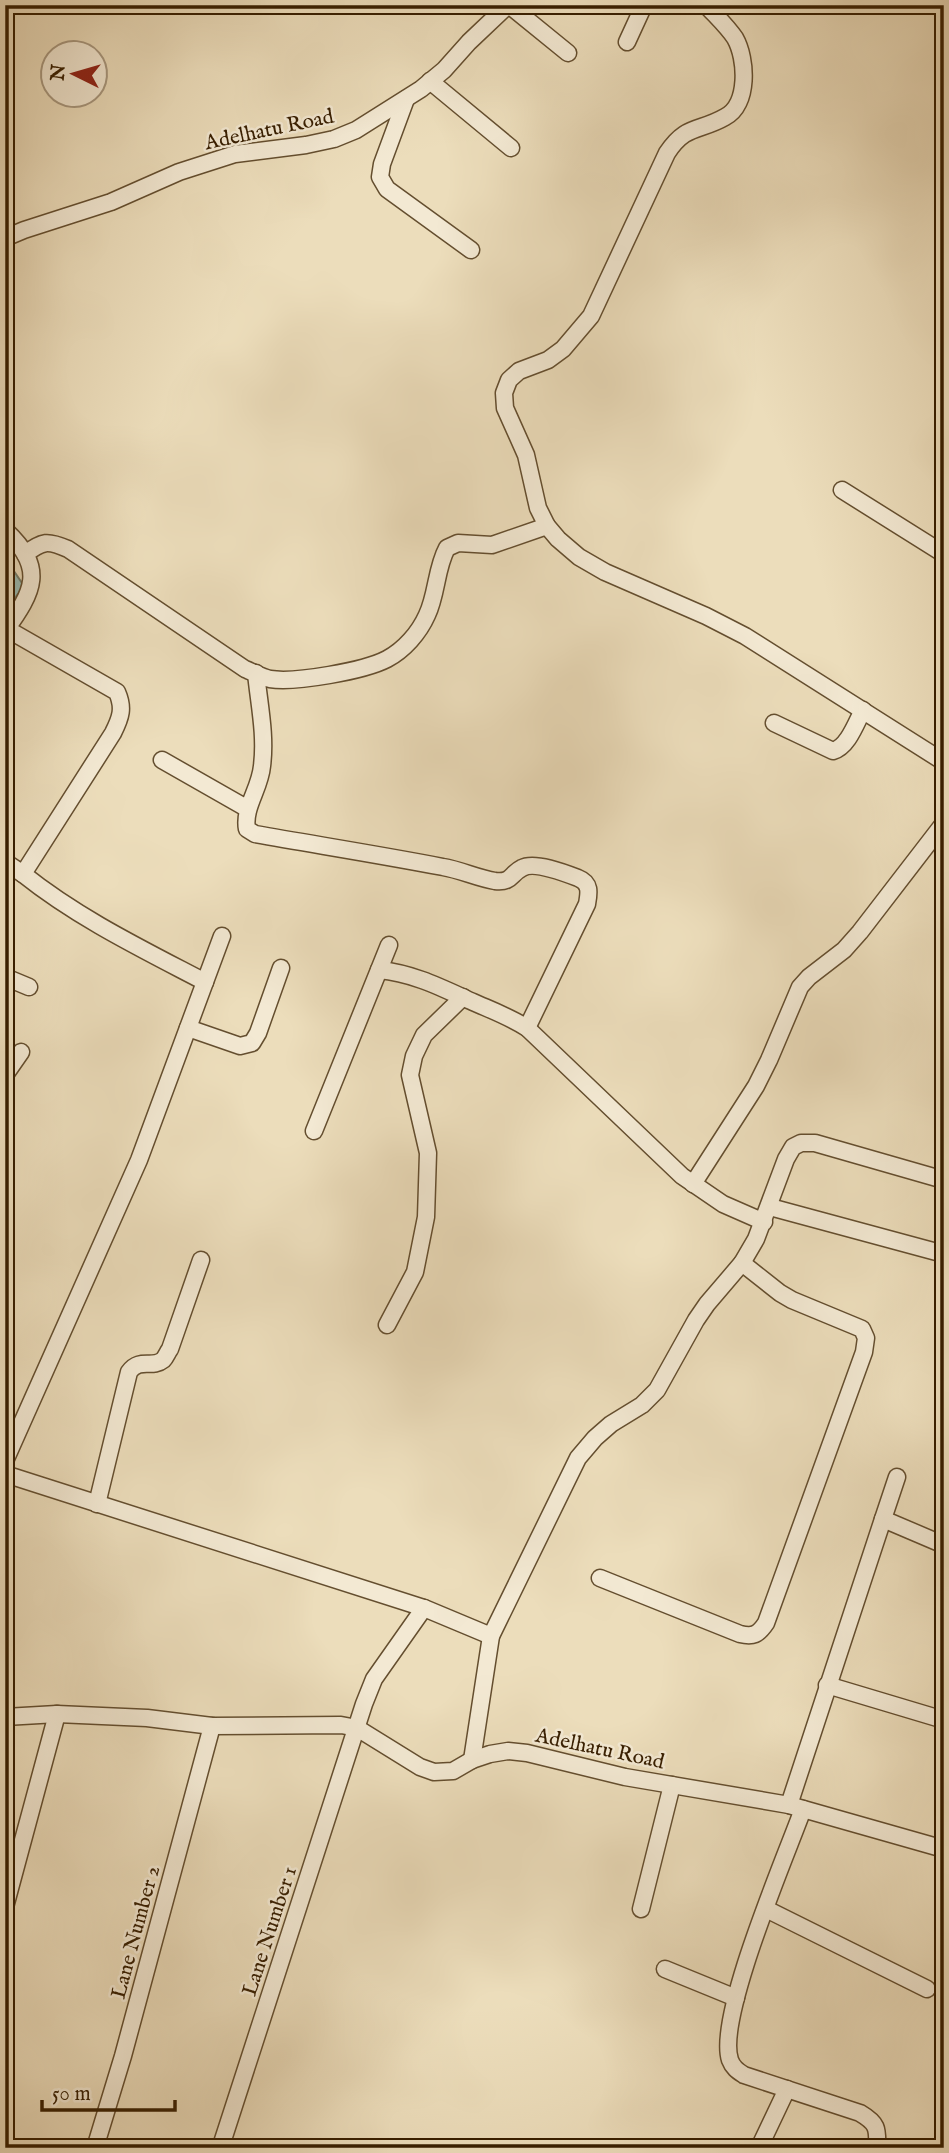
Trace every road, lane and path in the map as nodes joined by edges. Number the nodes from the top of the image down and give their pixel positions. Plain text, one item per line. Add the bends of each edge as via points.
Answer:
1 (509, 5) edge
2 (644, 5) edge
3 (706, 5) edge
4 (626, 42) dead end
5 (568, 53) dead end
6 (430, 82) junction
7 (405, 99) junction
8 (511, 149) dead end
9 (5, 239) edge
10 (471, 250) dead end
11 (842, 490) dead end
12 (547, 526) junction
13 (5, 530) edge
14 (26, 554) junction
15 (944, 554) edge
16 (6, 630) edge
17 (256, 673) junction
18 (863, 710) junction
19 (775, 723) dead end
20 (941, 757) edge
21 (162, 760) dead end
22 (248, 809) junction
23 (944, 823) edge
24 (5, 862) edge
25 (23, 874) junction
26 (222, 936) dead end
27 (389, 945) dead end
28 (281, 968) dead end
29 (379, 970) junction
30 (5, 977) edge
31 (205, 982) junction
32 (29, 988) dead end
33 (463, 997) junction
34 (188, 1028) junction
35 (527, 1028) junction
36 (21, 1052) dead end
37 (5, 1075) edge
38 (314, 1131) dead end
39 (944, 1180) edge
40 (693, 1184) junction
41 (770, 1207) junction
42 (764, 1223) junction
43 (944, 1254) edge
44 (201, 1260) dead end
45 (742, 1263) junction
46 (387, 1325) dead end
47 (5, 1461) edge
48 (5, 1474) edge
49 (897, 1477) dead end
50 (97, 1504) junction
51 (883, 1519) junction
52 (944, 1545) edge
53 (600, 1578) dead end
54 (424, 1608) junction
55 (491, 1636) junction
56 (827, 1685) junction
57 (57, 1714) junction
58 (5, 1717) edge
59 (944, 1720) edge
60 (212, 1726) junction
61 (357, 1728) junction
62 (472, 1760) junction
63 (672, 1785) junction
64 (796, 1807) junction
65 (944, 1849) edge
66 (5, 1907) edge
67 (641, 1909) dead end
68 (766, 1909) junction
69 (665, 1969) dead end
70 (927, 1989) dead end
71 (736, 1998) junction
72 (787, 2089) junction
73 (221, 2146) edge
74 (95, 2148) edge
75 (759, 2148) edge
76 (877, 2148) edge

1 - 5 street
1 - 6 street, Adelhatu Road
2 - 4 street
3 - 12 street via 734,36 743,60 743,94 737,109 676,140 591,316 563,349 519,371 504,393 505,408 521,440
6 - 7 street, Adelhatu Road
6 - 8 street
7 - 9 street, Adelhatu Road via 334,139 235,154
7 - 10 street via 380,177 387,188
11 - 15 street
12 - 17 street via 492,545 458,543 447,548 427,615 411,640 387,659 356,670 289,680
12 - 18 street via 579,557 745,636
13 - 14 street
14 - 16 street via 31,572 29,593
14 - 17 street via 41,543 68,548
16 - 25 street via 117,692 122,715
17 - 22 street via 263,764
18 - 19 street via 839,750 832,751
18 - 20 street
21 - 22 street
22 - 35 street via 247,829 254,834 445,867 492,880 511,878 528,866 587,883 587,904
23 - 40 street via 860,932 800,987 760,1077
24 - 25 street
25 - 31 street via 77,913
26 - 31 street
27 - 29 street
28 - 34 street via 252,1044 240,1046
29 - 33 street via 413,976
29 - 38 street
30 - 32 street
31 - 34 street
33 - 35 street
33 - 46 street via 424,1035 414,1056 410,1075 428,1153 426,1217 415,1272
34 - 47 street via 116,1215
35 - 40 street
36 - 37 street
39 - 41 street via 802,1143 793,1147 786,1159
40 - 42 street via 723,1205
41 - 42 street
41 - 43 street
42 - 45 street
44 - 50 street via 170,1349 156,1364 134,1365 129,1371
45 - 53 street via 780,1293 851,1323 862,1329 866,1338 766,1623 750,1637
45 - 55 street via 706,1304 657,1390 611,1424 578,1458
48 - 50 street
49 - 51 street
50 - 54 street
51 - 52 street
51 - 56 street
54 - 55 street
54 - 61 street, Lane Number 1 via 374,1679
55 - 62 street
56 - 59 street
56 - 64 street
57 - 58 street, Adelhatu Road
57 - 60 street, Adelhatu Road
57 - 66 street
60 - 61 street, Adelhatu Road
60 - 74 street, Lane Number 2
61 - 62 street, Adelhatu Road via 434,1772 453,1771
61 - 73 street, Lane Number 1
62 - 63 street, Adelhatu Road via 508,1751 527,1753
63 - 64 street, Adelhatu Road
63 - 67 street
64 - 65 street, Adelhatu Road
64 - 68 street
68 - 70 street
68 - 71 street
69 - 71 street
71 - 72 street via 728,2044 734,2068
72 - 75 street
72 - 76 street via 873,2120

